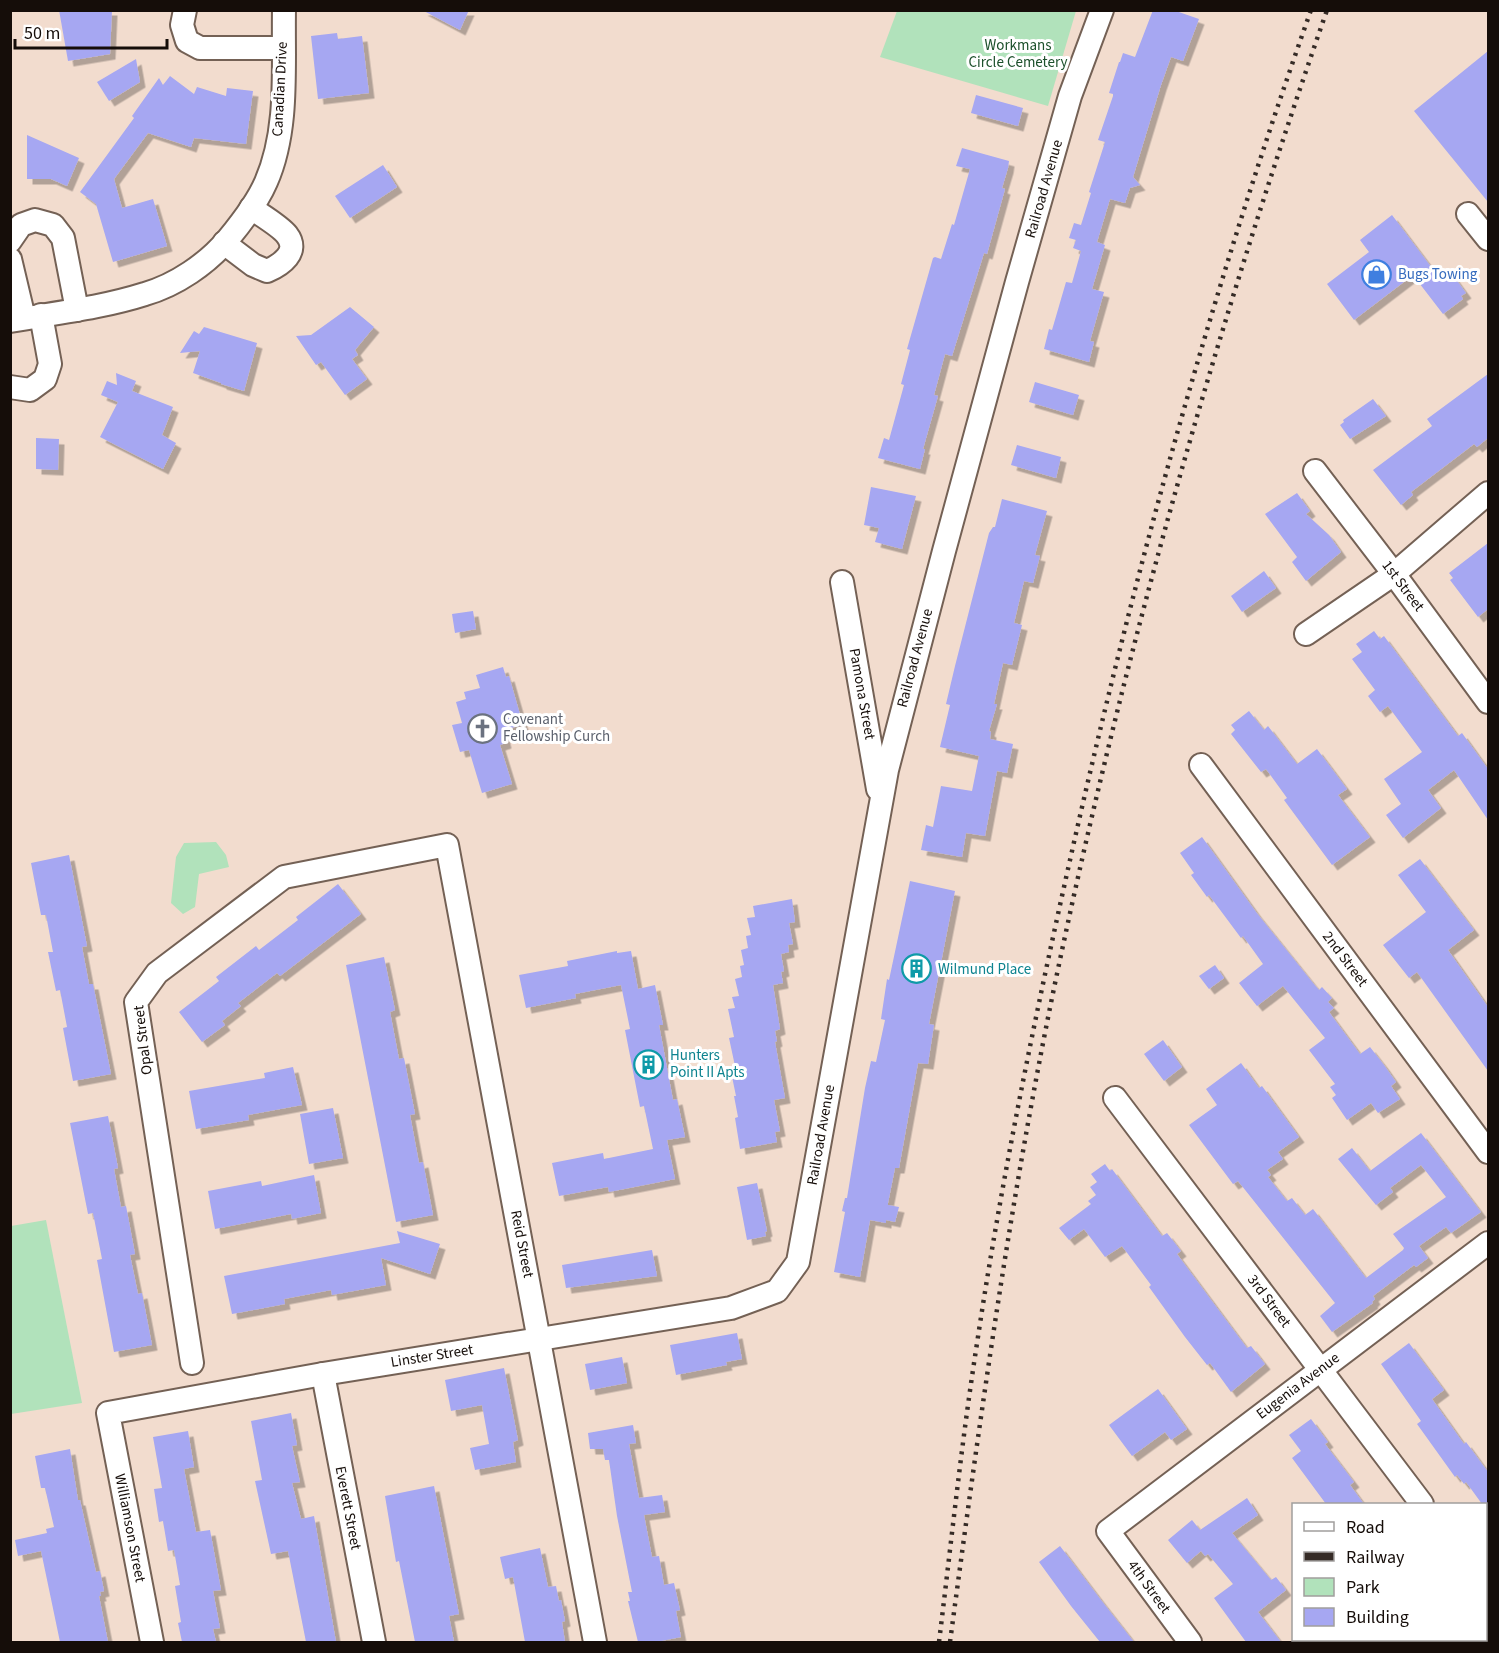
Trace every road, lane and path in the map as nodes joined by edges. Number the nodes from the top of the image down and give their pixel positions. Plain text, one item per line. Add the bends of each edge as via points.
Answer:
1 (185, 10) edge
2 (284, 10) edge
3 (1102, 10) edge
4 (283, 48) junction
5 (251, 208) junction
6 (1468, 214) dead end
7 (1488, 239) edge
8 (10, 241) edge
9 (224, 243) junction
10 (10, 260) edge
11 (77, 310) junction
12 (25, 318) edge
13 (10, 387) edge
14 (1315, 471) dead end
15 (1488, 493) edge
16 (1394, 574) junction
17 (842, 582) dead end
18 (1306, 634) dead end
19 (1488, 702) edge
20 (1201, 765) dead end
21 (881, 805) junction
22 (447, 845) joint
23 (1115, 1098) dead end
24 (1488, 1152) edge
25 (1488, 1243) edge
26 (756, 1299) joint
27 (538, 1338) junction
28 (192, 1363) dead end
29 (1320, 1369) junction
30 (323, 1374) junction
31 (108, 1413) joint
32 (1421, 1503) edge
33 (1108, 1531) joint
34 (152, 1642) edge
35 (374, 1642) edge
36 (595, 1642) edge
37 (1190, 1642) edge

1 - 4 street via 182,25 187,41 200,48
2 - 4 street, Canadian Drive
3 - 21 street, Railroad Avenue via 1070,96 1017,282 907,688
4 - 5 street, Canadian Drive via 275,156 266,183
5 - 9 street, Canadian Drive
5 - 9 street via 286,234 291,244 289,256 279,266 267,270 253,265
6 - 7 street
8 - 11 street via 21,225 35,220 53,225 63,238
9 - 11 street, Canadian Drive via 214,255 179,279 148,294
10 - 12 street
11 - 12 street, Canadian Drive
12 - 13 street via 50,364 45,379 30,390
14 - 16 street, 1st Street
15 - 16 street
16 - 18 street
16 - 19 street, 1st Street
17 - 21 street, Pamona Street
20 - 24 street, 2nd Street
21 - 26 street, Railroad Avenue via 798,1262 777,1292
22 - 27 street, Reid Street
22 - 28 street, Opal Street via 284,877 157,973 136,1002
23 - 29 street, 3rd Street
25 - 29 street, Eugenia Avenue
26 - 27 street, Linster Street via 731,1308
27 - 30 street, Linster Street
27 - 36 street, Reid Street
29 - 32 street, 3rd Street
29 - 33 street, Eugenia Avenue
30 - 31 street, Linster Street
30 - 35 street, Everett Street
31 - 34 street, Williamson Street
33 - 37 street, 4th Street

